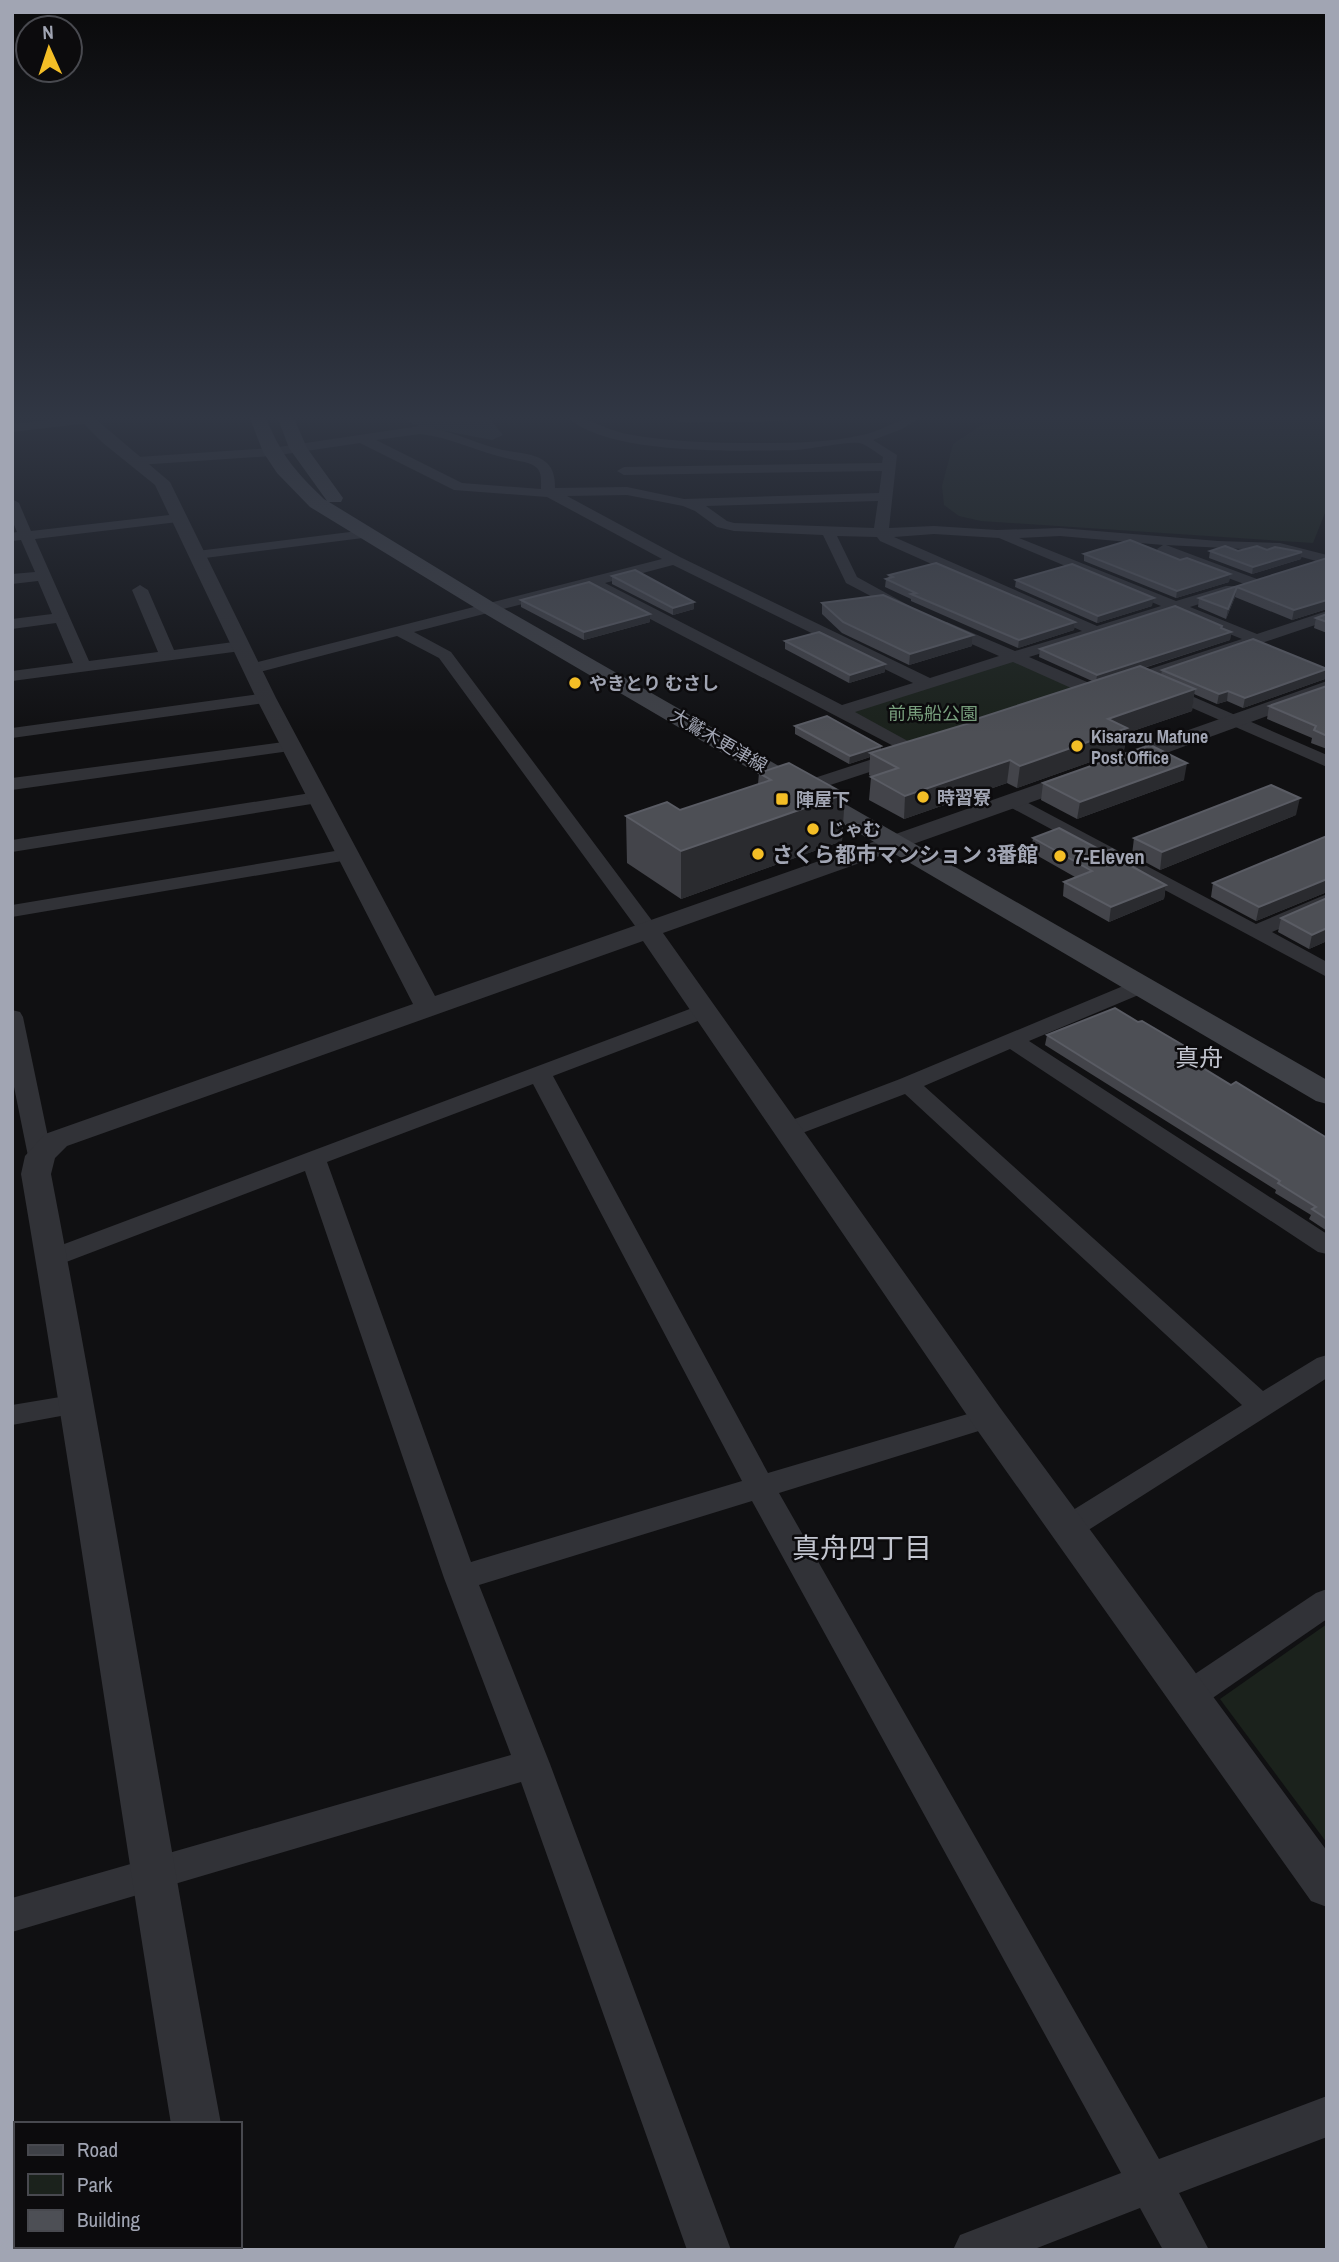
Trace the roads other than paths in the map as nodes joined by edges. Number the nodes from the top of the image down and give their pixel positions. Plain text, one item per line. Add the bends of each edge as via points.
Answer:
1 (147, 522) edge
2 (180, 522) edge
3 (346, 522) edge
4 (355, 522) edge
5 (603, 522) edge
6 (719, 522) edge
7 (882, 522) edge
8 (828, 531) junction
9 (881, 533) junction
10 (366, 534) junction
11 (997, 534) junction
12 (19, 536) edge
13 (1134, 537) junction
14 (197, 555) junction
15 (675, 560) junction
16 (1326, 560) edge
17 (1301, 567) edge
18 (44, 576) junction
19 (12, 579) edge
20 (592, 582) junction
21 (140, 590) dead end
22 (1175, 606) junction
23 (489, 608) junction
24 (1327, 616) edge
25 (62, 618) junction
26 (12, 624) edge
27 (399, 631) junction
28 (1096, 631) junction
29 (1256, 639) junction
30 (241, 646) junction
31 (168, 655) junction
32 (1013, 657) junction
33 (83, 667) junction
34 (252, 669) junction
35 (12, 676) edge
36 (1139, 678) junction
37 (929, 684) junction
38 (1327, 687) edge
39 (1095, 692) junction
40 (266, 698) junction
41 (1069, 701) edge
42 (838, 712) junction
43 (1234, 721) junction
44 (12, 733) edge
45 (291, 746) junction
46 (1327, 762) edge
47 (12, 784) edge
48 (803, 788) junction
49 (317, 798) junction
50 (1013, 802) junction
51 (897, 844) junction
52 (12, 846) edge
53 (347, 855) junction
54 (1327, 900) edge
55 (12, 911) edge
56 (648, 930) junction
57 (1255, 932) junction
58 (1327, 971) edge
59 (1140, 986) junction
60 (428, 1008) junction
61 (703, 1011) junction
62 (12, 1017) edge
63 (1012, 1040) junction
64 (539, 1073) junction
65 (908, 1084) junction
66 (1327, 1094) edge
67 (789, 1130) junction
68 (40, 1156) junction
69 (314, 1160) junction
70 (1327, 1246) edge
71 (52, 1258) junction
72 (1327, 1365) edge
73 (78, 1405) junction
74 (1261, 1406) junction
75 (12, 1415) edge
76 (988, 1418) junction
77 (760, 1487) junction
78 (1068, 1528) junction
79 (460, 1578) junction
80 (1327, 1602) edge
81 (1189, 1696) junction
82 (532, 1764) junction
83 (152, 1873) junction
84 (1327, 1887) edge
85 (12, 1915) edge
86 (1327, 2116) edge
87 (196, 2122) edge
88 (1151, 2185) junction
89 (709, 2250) edge
90 (975, 2250) edge
91 (1187, 2250) edge

1 - 12 street
2 - 14 street
3 - 10 main road, 大鷲木更津線
4 - 10 main road
5 - 15 street
6 - 8 street via 734,527
7 - 9 street
8 - 9 street
8 - 32 street via 857,584
9 - 11 street
9 - 28 street
10 - 14 street
10 - 23 main road, 大鷲木更津線
11 - 13 street
11 - 22 street
12 - 18 street
13 - 16 street via 1279,547
13 - 22 street via 1258,580
14 - 30 street
15 - 20 street
15 - 37 street
16 - 17 street
18 - 19 street
18 - 25 street
20 - 23 street
20 - 42 street
21 - 31 street
22 - 28 street
22 - 29 street
23 - 27 street
23 - 48 main road, 大鷲木更津線
24 - 29 street
25 - 26 street
25 - 33 street
27 - 34 street
27 - 56 street via 445,655
28 - 32 street
29 - 36 street
30 - 31 street
30 - 34 street
31 - 33 street
32 - 37 street
32 - 39 street
33 - 35 street
34 - 40 street
36 - 39 street
36 - 43 street
37 - 42 street
38 - 43 street
39 - 41 street
40 - 44 street
40 - 45 street
42 - 48 street via 923,749
43 - 46 street
43 - 50 street
45 - 47 street
45 - 49 street
48 - 51 main road, 大鷲木更津線
49 - 52 street
49 - 53 street
50 - 51 street
50 - 57 street
51 - 56 street
51 - 59 main road, 大鷲木更津線
53 - 55 street
53 - 60 street
54 - 57 street
56 - 60 street
56 - 61 street
57 - 58 street
59 - 63 street
59 - 66 main road, 大鷲木更津線
60 - 68 street via 56,1140
61 - 64 street
61 - 67 street
62 - 68 street
63 - 65 street
63 - 70 street
64 - 69 street
64 - 77 street
65 - 67 street
65 - 74 street
67 - 76 street
68 - 71 street via 36,1174
69 - 71 street
69 - 79 street
71 - 73 street
72 - 74 street
73 - 75 street
73 - 83 street
74 - 78 street
76 - 77 street
76 - 78 street
77 - 79 street
77 - 88 street
78 - 81 street
79 - 82 street
80 - 81 street
81 - 84 street
82 - 83 street
82 - 89 street
83 - 85 street
83 - 87 street
86 - 88 street
88 - 90 street
88 - 91 street

